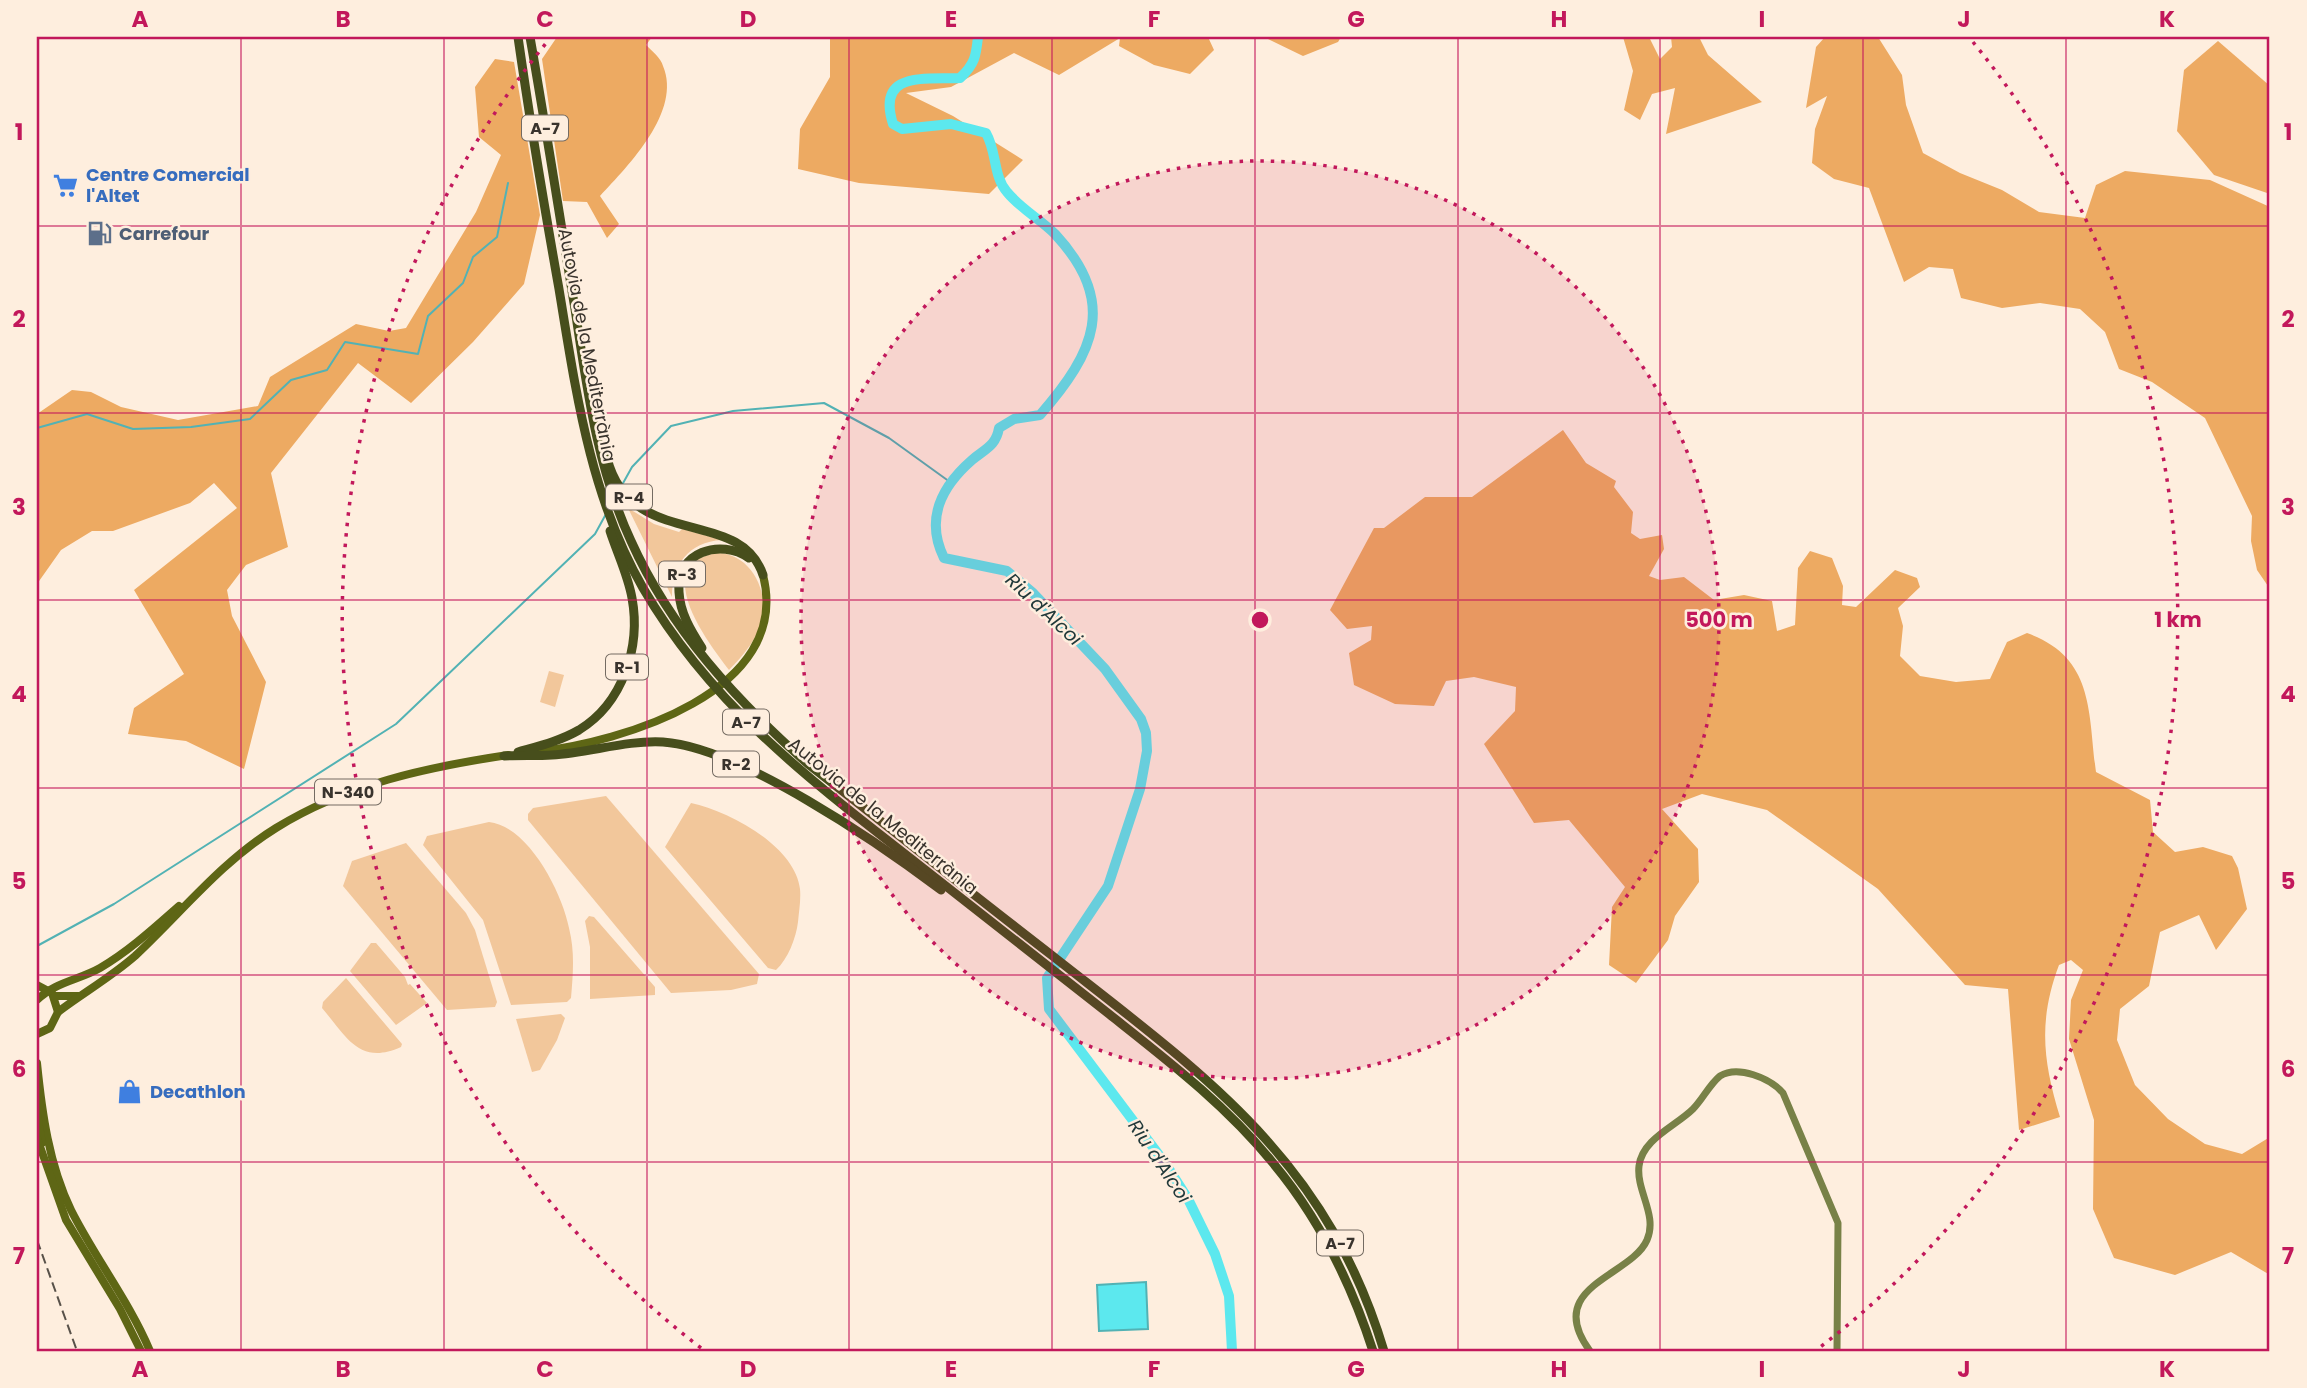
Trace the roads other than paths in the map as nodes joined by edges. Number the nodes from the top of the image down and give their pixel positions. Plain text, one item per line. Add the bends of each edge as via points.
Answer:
1 (518, 37) edge
2 (530, 37) edge
3 (593, 420) junction
4 (607, 512) junction
5 (763, 575) junction
6 (712, 668) junction
7 (504, 756) junction
8 (213, 876) junction
9 (939, 885) junction
10 (1004, 933) joint
11 (47, 990) edge
12 (79, 996) junction
13 (37, 1000) edge
14 (58, 1012) junction
15 (39, 1034) edge
16 (37, 1044) edge
17 (37, 1063) edge
18 (37, 1115) edge
19 (37, 1138) edge
20 (47, 1169) junction
21 (141, 1351) edge
22 (150, 1351) edge
23 (1373, 1351) edge
24 (1384, 1351) edge
25 (1590, 1351) edge
26 (1837, 1351) edge

1 - 4 highway, Autovia de la Mediterrània / A-7 via 585,438
2 - 3 highway, Autovia de la Mediterrània / A-7
3 - 5 highway, R-4 via 608,463 631,500 672,524 732,539 754,556
3 - 6 highway, Autovia de la Mediterrània / A-7 via 607,478 631,542 657,591
4 - 7 highway, R-1 via 634,610 633,642 624,677 607,705 579,730
4 - 9 highway, Autovia de la Mediterrània / A-7 via 642,586 705,677 786,760
5 - 6 highway, R-3 via 741,552 722,547 696,556 682,573 681,604
5 - 7 main road, N-340 via 768,593 766,616 756,643 743,663 697,701 621,734
6 - 24 highway, Autovia de la Mediterrània / A-7 via 799,756 1182,1058 1250,1119 1335,1234 1356,1275
7 - 8 main road, N-340 via 394,778 335,797 276,828
7 - 9 highway, R-2 via 662,742 708,751 838,821
8 - 12 main road, N-340 via 120,969
8 - 13 main road, N-340 via 116,958 55,986
9 - 10 highway, R-2
10 - 23 highway, A-7 via 1180,1071 1268,1156 1340,1266
11 - 12 main road
11 - 14 main road
12 - 14 main road, N-340
14 - 15 main road, N-340 via 54,1024
15 - 16 main road, N-340
17 - 22 main road via 50,1147 65,1197
18 - 20 main road
19 - 20 main road
20 - 21 main road via 66,1220 121,1309
25 - 26 street via 1577,1326 1581,1303 1596,1283 1638,1252 1650,1233 1639,1174 1644,1152 1695,1108 1720,1076 1737,1073 1766,1080 1783,1093 1835,1215 1839,1233

